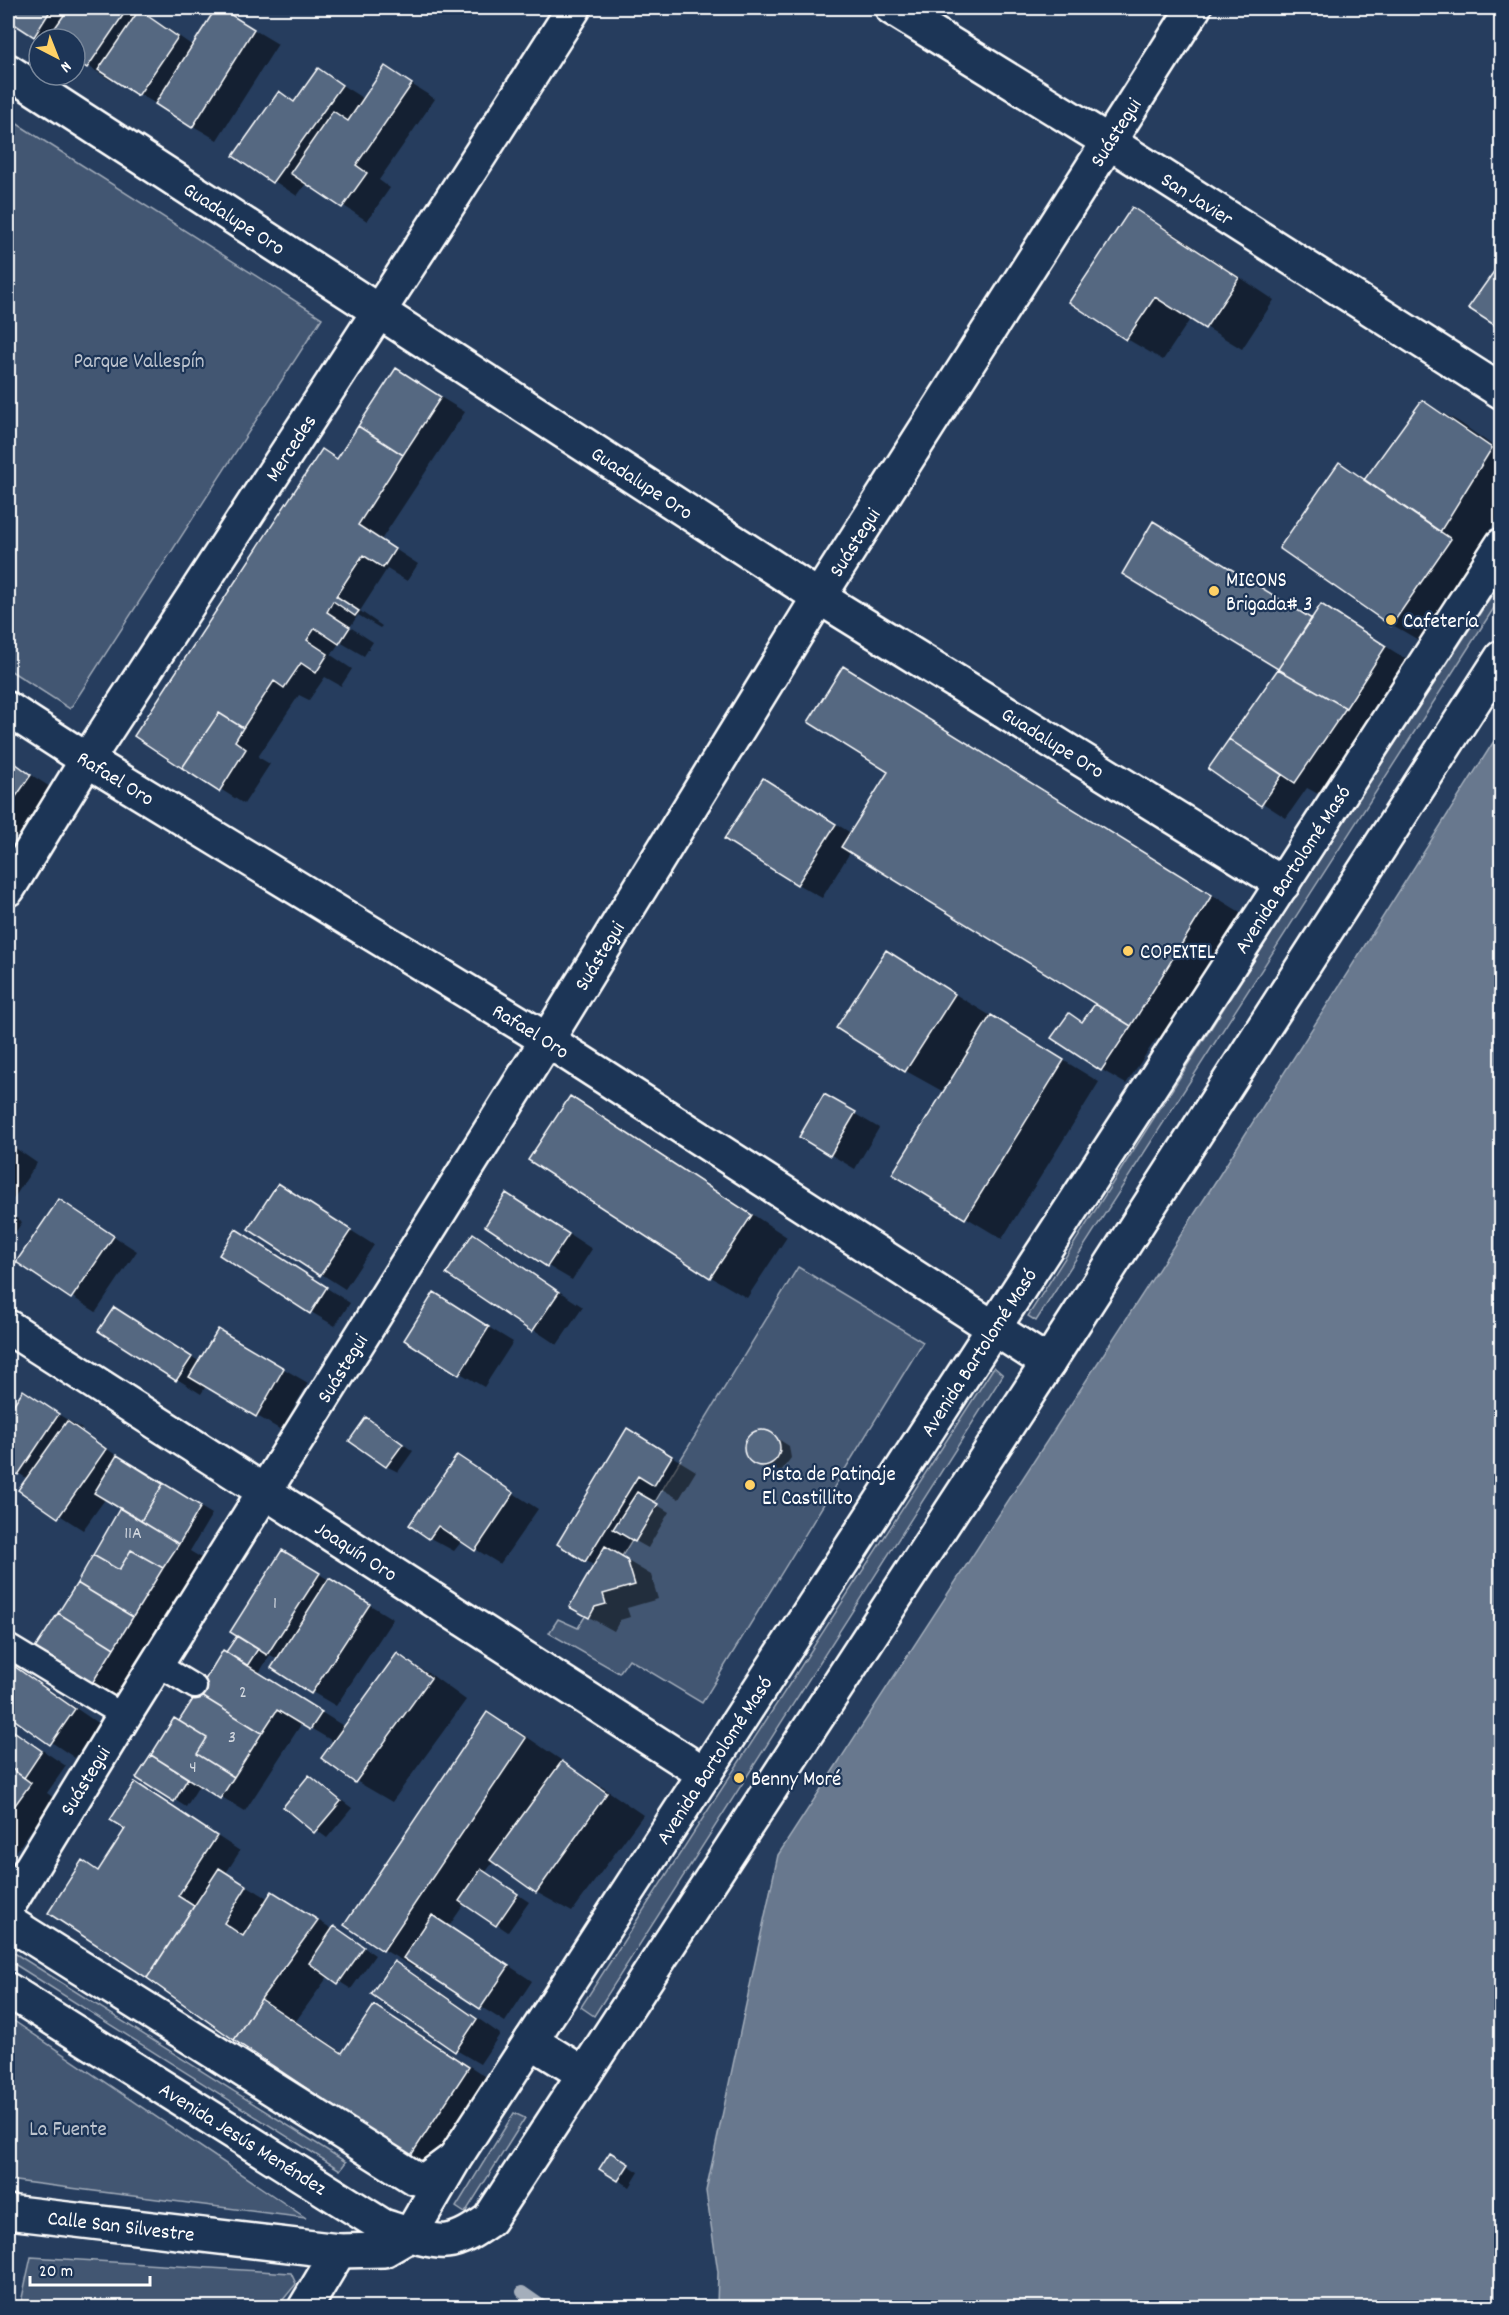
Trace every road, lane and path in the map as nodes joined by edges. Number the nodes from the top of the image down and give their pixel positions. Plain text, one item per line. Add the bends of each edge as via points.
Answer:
1 (573, 8) edge
2 (892, 8) edge
3 (1194, 8) edge
4 (8, 71) edge
5 (1109, 142) junction
6 (379, 312) junction
7 (1502, 392) edge
8 (1502, 545) edge
9 (819, 597) junction
10 (1502, 657) edge
11 (8, 709) edge
12 (87, 760) junction
13 (1283, 884) junction
14 (8, 889) edge
15 (547, 1040) junction
16 (8, 1327) edge
17 (993, 1330) junction
18 (1048, 1363) junction
19 (266, 1491) junction
20 (8, 1646) edge
21 (157, 1664) junction
22 (195, 1688) dead end
23 (124, 1716) junction
24 (705, 1774) junction
25 (8, 1906) edge
26 (8, 1922) edge
27 (8, 1990) edge
28 (531, 2042) junction
29 (584, 2074) junction
30 (456, 2158) junction
31 (8, 2212) edge
32 (410, 2235) junction
33 (339, 2251) junction
34 (304, 2307) edge

1 - 6 street, Mercedes
2 - 5 street, San Javier
3 - 5 street, Suástegui
4 - 6 street, Guadalupe Oro
5 - 7 street, San Javier
5 - 9 street, Suástegui
6 - 9 street, Guadalupe Oro
6 - 12 street, Mercedes
8 - 13 street, Avenida Bartolomé Masó
9 - 13 street, Guadalupe Oro
9 - 15 street, Suástegui
10 - 18 street
11 - 12 street, Rafael Oro
12 - 14 street, Mercedes
12 - 15 street, Rafael Oro
13 - 17 street, Avenida Bartolomé Masó
15 - 17 street, Rafael Oro
15 - 19 street, Suástegui
16 - 19 street, Joaquín Oro
17 - 18 street, Rafael Oro
17 - 24 street, Avenida Bartolomé Masó
18 - 29 street
19 - 21 street, Suástegui
19 - 24 street, Joaquín Oro
20 - 23 lane
21 - 22 lane
21 - 23 street, Suástegui
23 - 25 street, Suástegui
24 - 28 street, Avenida Bartolomé Masó
26 - 30 street via 413,2177 427,2179
27 - 32 street, Avenida Jesús Menéndez via 374,2220
28 - 29 street
28 - 30 street, Avenida Bartolomé Masó
29 - 32 street, Avenida Jesús Menéndez via 489,2220 471,2233 446,2241
30 - 32 street, Avenida Bartolomé Masó
31 - 33 street, Calle San Silvestre
32 - 33 street, Calle San Silvestre via 384,2250
33 - 34 street

